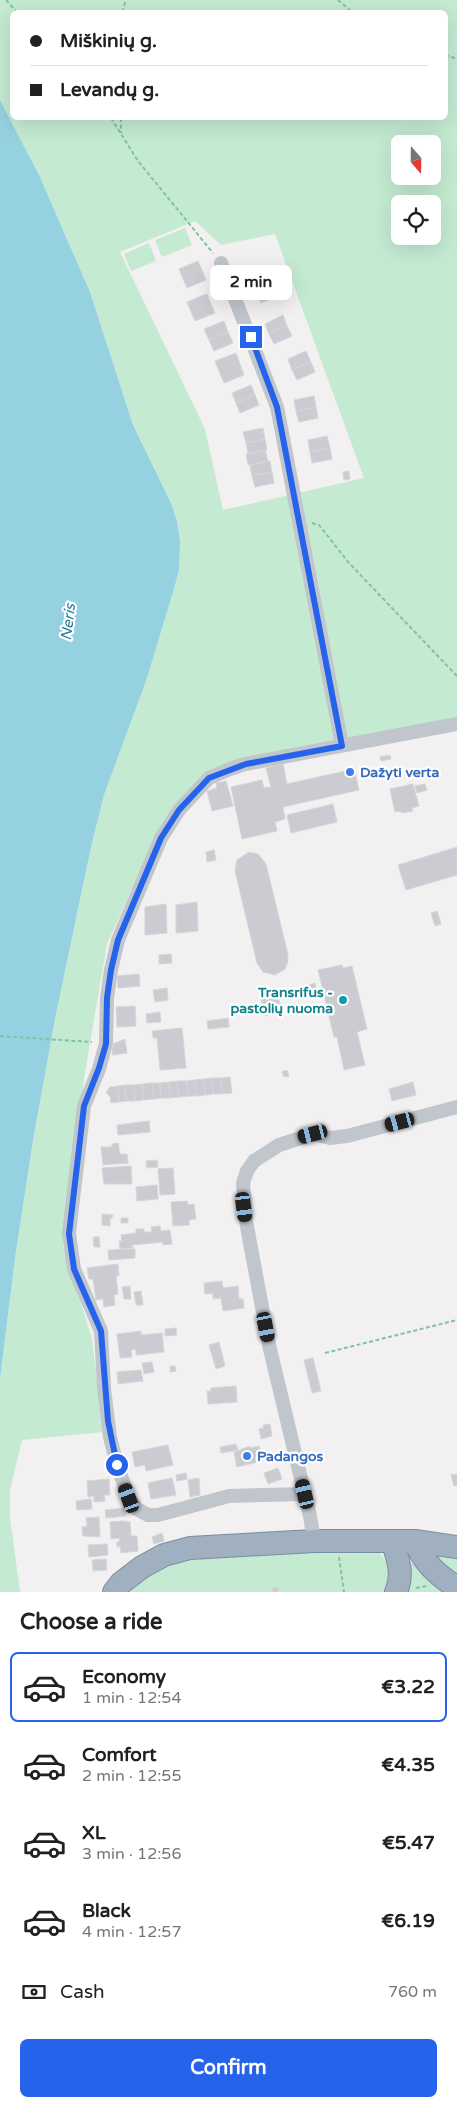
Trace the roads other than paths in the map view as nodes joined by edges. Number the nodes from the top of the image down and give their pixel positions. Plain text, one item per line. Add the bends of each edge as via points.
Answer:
1 (221, 263) road end
2 (457, 724) edge
3 (342, 746) junction
4 (457, 1107) edge
5 (305, 1494) junction
6 (392, 1541) junction
7 (415, 1541) junction
8 (325, 1542) junction
9 (457, 1547) edge
10 (457, 1588) edge
11 (114, 1592) edge
12 (396, 1592) edge

1 - 3 street via 277,407
2 - 3 street
3 - 5 street via 230,769 209,778 179,810 161,838 118,940 111,970 106,1044 84,1106 69,1234 74,1269 101,1331 110,1437 129,1498 137,1509 158,1515 229,1496
4 - 5 street via 347,1136 330,1138 313,1134 295,1138 263,1154 247,1171 242,1194 246,1220 269,1345
5 - 8 street
6 - 7 highway
6 - 8 highway
6 - 12 highway via 400,1571
7 - 9 highway
7 - 10 highway via 424,1561
8 - 11 highway via 177,1551 142,1567

